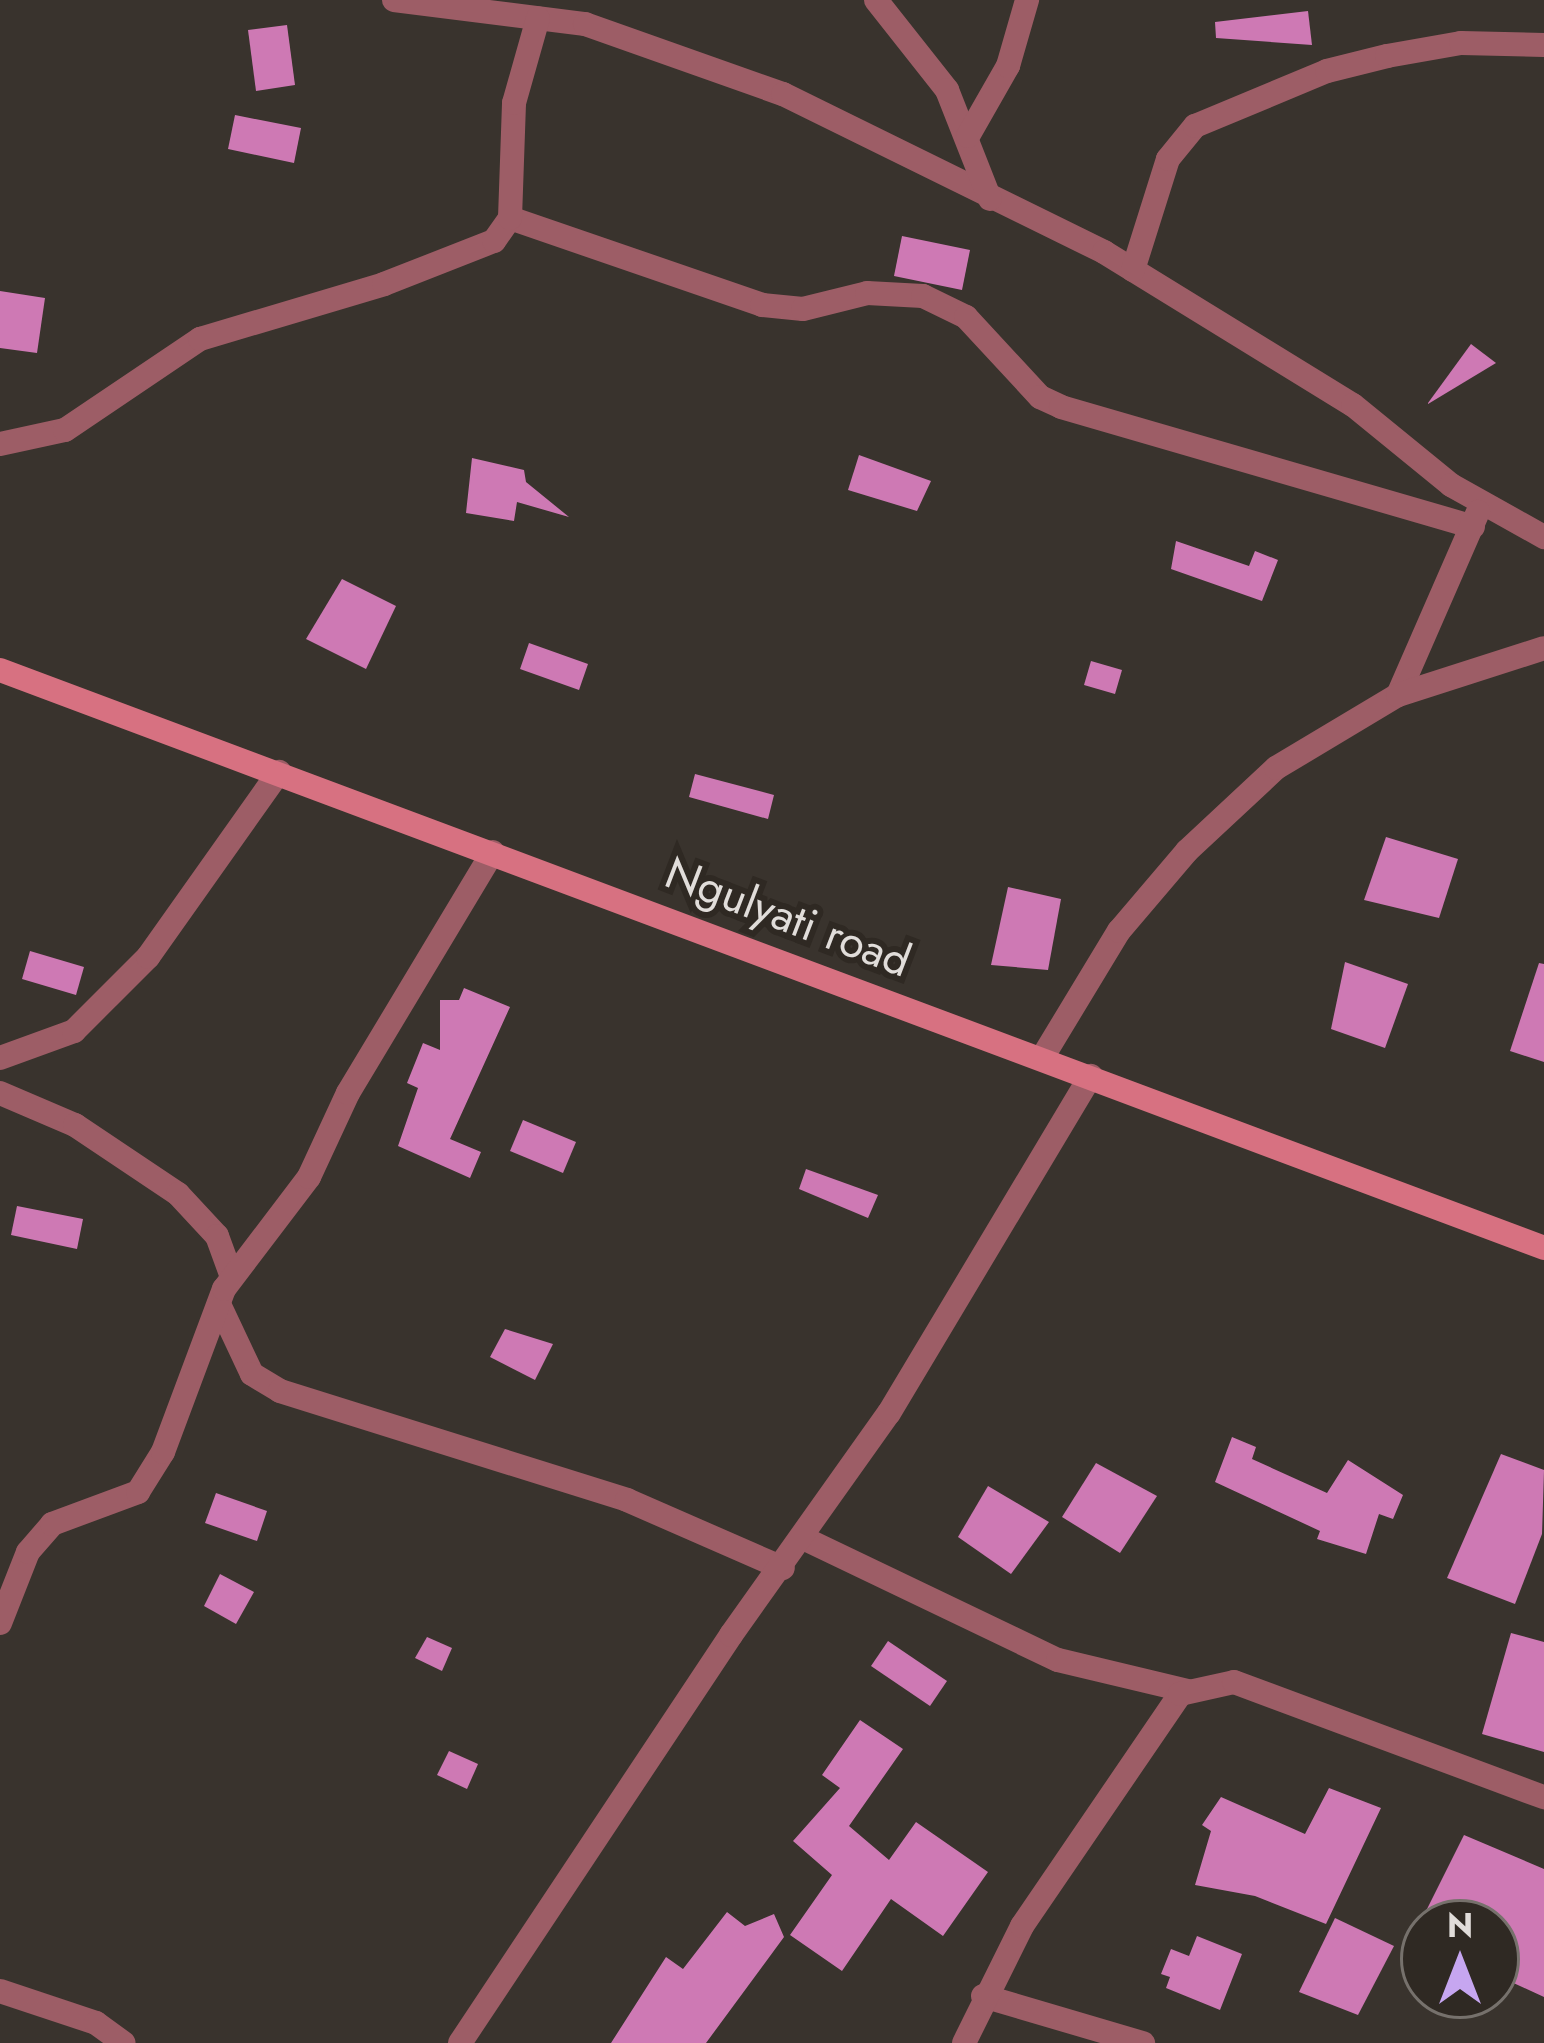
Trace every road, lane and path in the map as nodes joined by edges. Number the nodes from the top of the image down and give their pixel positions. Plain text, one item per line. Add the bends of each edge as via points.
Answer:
1 (394, 0) edge
2 (876, 0) edge
3 (1027, 0) edge
4 (538, 18) junction
5 (1544, 45) edge
6 (968, 136) junction
7 (991, 199) junction
8 (510, 218) junction
9 (1133, 270) junction
10 (0, 444) edge
11 (1477, 516) junction
12 (1544, 537) edge
13 (1544, 648) edge
14 (0, 670) edge
15 (1398, 695) junction
16 (279, 772) junction
17 (493, 852) junction
18 (0, 1058) edge
19 (1042, 1058) junction
20 (1091, 1076) junction
21 (0, 1093) edge
22 (1544, 1248) edge
23 (232, 1277) junction
24 (219, 1304) junction
25 (805, 1539) junction
26 (783, 1568) junction
27 (0, 1623) edge
28 (1188, 1691) junction
29 (1544, 1797) edge
30 (0, 1990) edge
31 (983, 1996) junction
32 (124, 2043) edge
33 (460, 2043) edge
34 (964, 2043) edge
35 (1143, 2043) edge

1 - 4 street
2 - 6 street via 946,90
3 - 6 street via 1007,66
4 - 7 street via 585,24 734,74
4 - 8 street via 514,104
5 - 9 street via 1461,43 1387,56 1327,71 1195,126 1168,159
6 - 7 street
7 - 9 street
8 - 10 street via 494,241 384,284 200,339 64,430
8 - 11 street via 762,305 803,310 867,292 923,296 966,317 1040,397 1061,407
9 - 11 street via 1353,405
11 - 12 street
11 - 15 street
13 - 15 street
14 - 16 main road, Ngulyati road
15 - 19 street via 1276,768 1186,851 1119,931
16 - 17 main road, Ngulyati road
16 - 18 street via 148,956 74,1031
17 - 19 main road, Ngulyati road
17 - 23 street via 348,1093 309,1177
19 - 20 main road, Ngulyati road
20 - 22 main road, Ngulyati road
20 - 25 street
21 - 23 street via 75,1125 178,1194 217,1236
23 - 24 street
24 - 26 street via 253,1373 280,1391 627,1500
24 - 27 street via 164,1452 138,1492 52,1524 28,1552
25 - 26 street
25 - 28 street via 1058,1660
26 - 33 street
28 - 29 street via 1234,1682
28 - 31 street via 1115,1781
30 - 32 street via 79,2015
31 - 34 street
31 - 35 street

